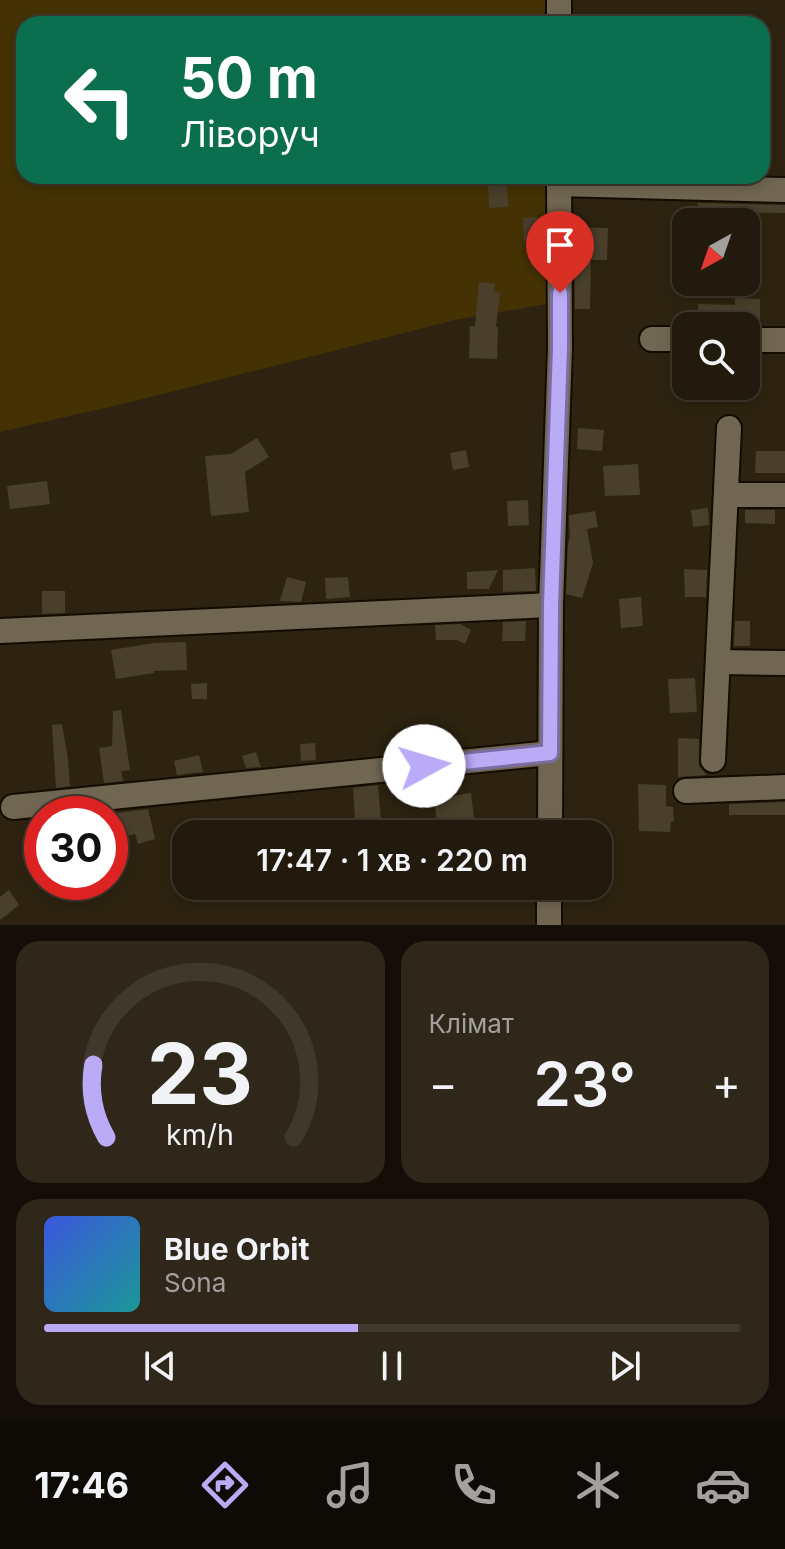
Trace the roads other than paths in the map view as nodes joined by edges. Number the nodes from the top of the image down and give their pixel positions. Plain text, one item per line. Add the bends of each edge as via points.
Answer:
1 (559, 184) edge
2 (649, 184) edge
3 (785, 190) edge
4 (652, 339) dead end
5 (672, 339) edge
6 (760, 340) edge
7 (785, 340) edge
8 (729, 428) dead end
9 (726, 495) junction
10 (785, 495) edge
11 (551, 605) junction
12 (0, 631) edge
13 (718, 662) junction
14 (785, 663) edge
15 (550, 753) junction
16 (713, 760) dead end
17 (785, 787) edge
18 (686, 791) dead end
19 (13, 807) dead end
20 (550, 820) edge
21 (549, 900) edge
22 (549, 925) edge

1 - 11 street via 560,348
2 - 3 street
4 - 5 street
6 - 7 street
8 - 9 street
9 - 10 street
9 - 13 street
11 - 12 street
11 - 15 street
13 - 14 street
13 - 16 street
15 - 19 street
15 - 20 street
17 - 18 street
21 - 22 street

